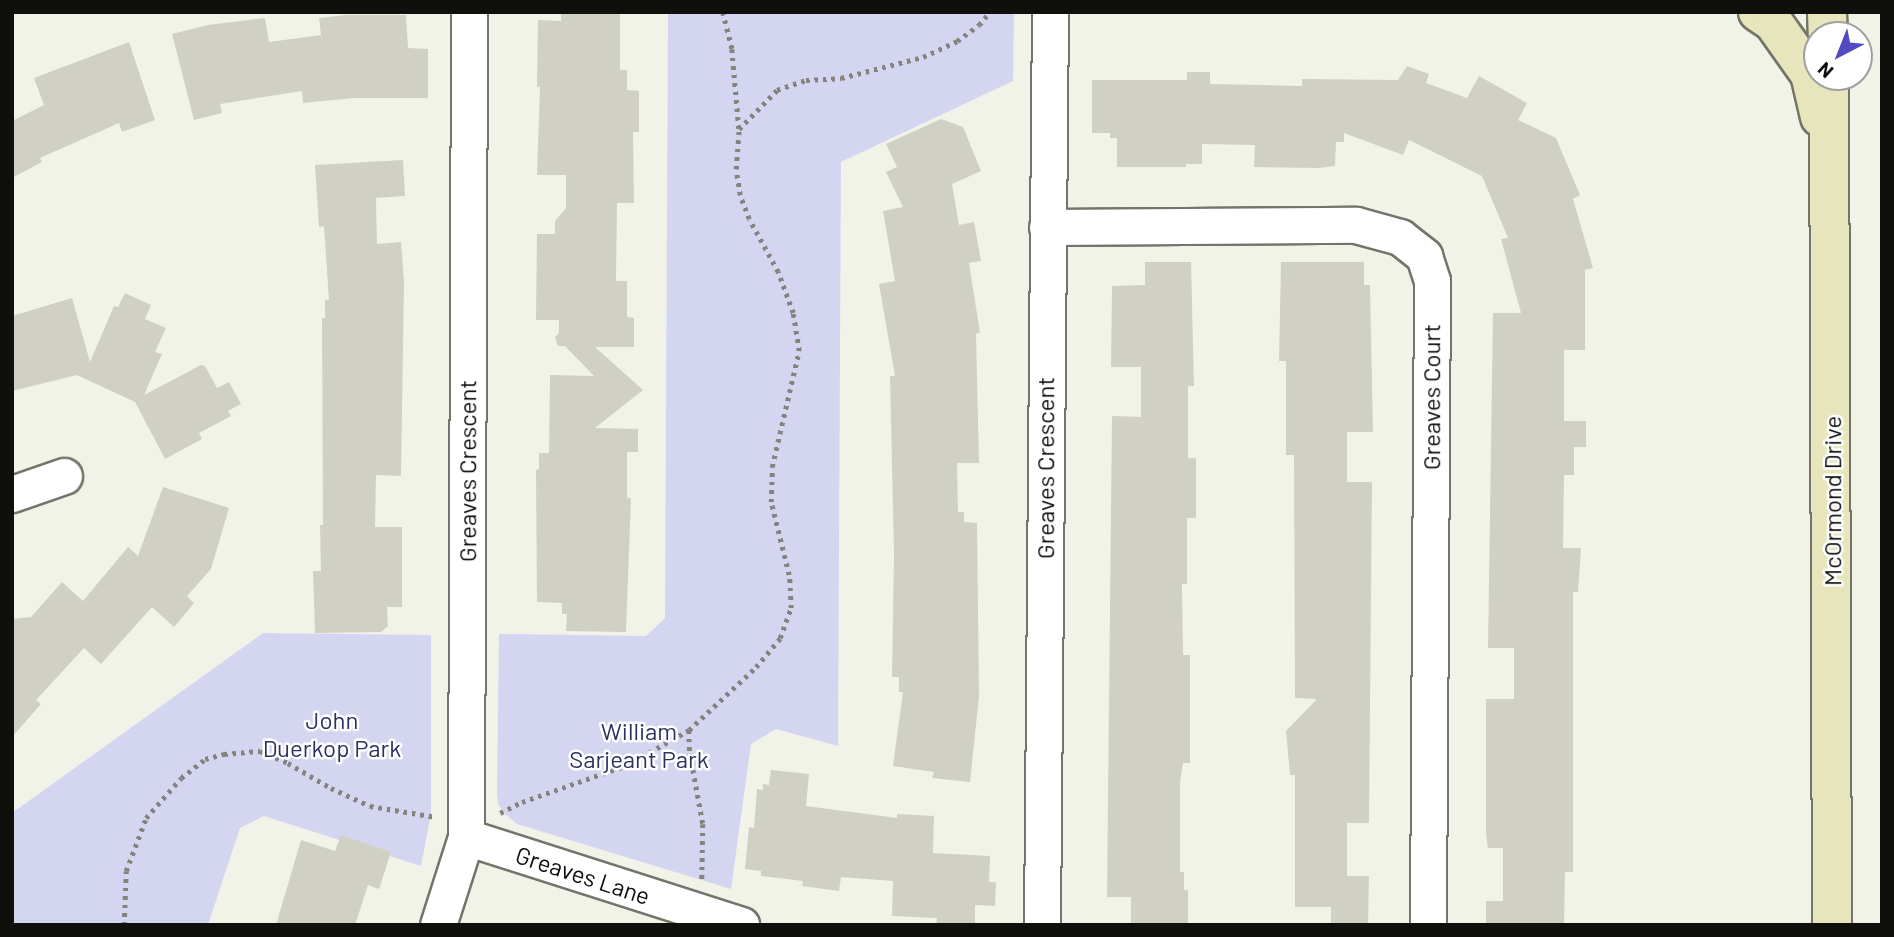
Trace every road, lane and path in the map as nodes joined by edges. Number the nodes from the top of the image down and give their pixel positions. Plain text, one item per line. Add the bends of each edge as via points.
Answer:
1 (469, 12) edge
2 (723, 12) edge
3 (990, 12) edge
4 (1050, 12) edge
5 (1758, 12) edge
6 (1829, 91) edge
7 (739, 129) junction
8 (1832, 170) junction
9 (1047, 226) junction
10 (64, 476) dead end
11 (12, 494) edge
12 (689, 730) junction
13 (465, 827) junction
14 (701, 888) dead end
15 (124, 925) edge
16 (438, 925) edge
17 (741, 925) edge
18 (1042, 925) edge
19 (1428, 925) edge
20 (1832, 925) edge

1 - 13 street, Greaves Crescent
2 - 7 path via 732,49
3 - 7 path via 957,41 923,57 777,90
4 - 9 street, Greaves Crescent
5 - 8 main road via 1773,22 1810,74
6 - 8 main road, McOrmond Drive
7 - 12 path via 740,195 778,272 793,313 799,351 772,467 771,502 789,575 791,608 780,638 756,667
8 - 20 main road, McOrmond Drive
9 - 18 street, Greaves Crescent
9 - 19 street, Greaves Court via 1356,225 1400,237 1424,256 1432,281
10 - 11 street
12 - 13 path via 600,776 553,790
12 - 14 path via 703,824
13 - 15 path via 370,806 260,751 205,759 181,778 146,818 126,871
13 - 16 street, Greaves Crescent
13 - 17 street, Greaves Lane

